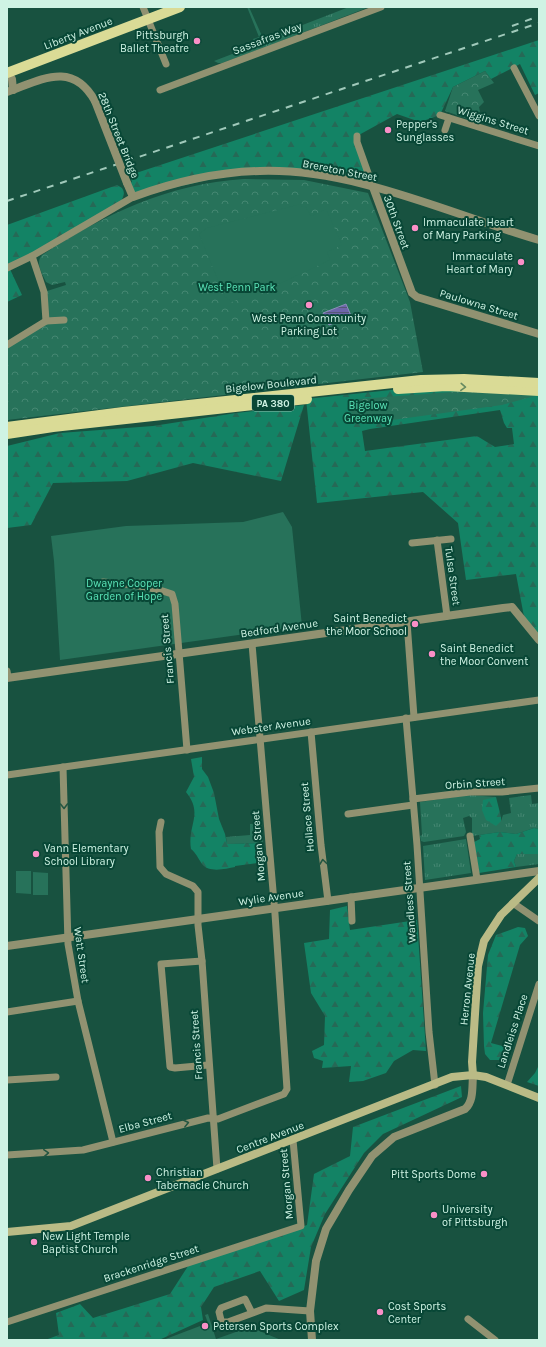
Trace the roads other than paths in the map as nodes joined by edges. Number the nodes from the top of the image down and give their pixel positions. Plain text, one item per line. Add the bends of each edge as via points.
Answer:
1 (143, 7) edge
2 (180, 7) edge
3 (381, 7) edge
4 (148, 19) junction
5 (166, 64) dead end
6 (514, 68) dead end
7 (7, 73) edge
8 (7, 83) edge
9 (160, 90) dead end
10 (10, 91) edge
11 (440, 115) dead end
12 (539, 116) edge
13 (449, 118) junction
14 (445, 130) dead end
15 (357, 136) dead end
16 (539, 146) edge
17 (372, 187) junction
18 (133, 196) junction
19 (539, 240) edge
20 (32, 256) junction
21 (7, 268) edge
22 (412, 294) joint
23 (64, 320) dead end
24 (46, 321) junction
25 (539, 334) edge
26 (7, 345) edge
27 (539, 383) edge
28 (539, 391) edge
29 (7, 427) edge
30 (7, 434) edge
31 (451, 539) dead end
32 (437, 540) junction
33 (412, 543) dead end
34 (103, 582) dead end
35 (447, 616) junction
36 (407, 622) junction
37 (539, 640) edge
38 (252, 644) junction
39 (179, 653) junction
40 (7, 675) edge
41 (539, 700) edge
42 (414, 717) junction
43 (406, 718) junction
44 (311, 732) junction
45 (260, 739) junction
46 (187, 750) junction
47 (63, 767) junction
48 (7, 775) edge
49 (539, 788) edge
50 (413, 802) junction
51 (348, 814) dead end
52 (161, 822) dead end
53 (470, 836) dead end
54 (539, 871) edge
55 (539, 878) edge
56 (476, 879) junction
57 (419, 888) junction
58 (351, 897) junction
59 (328, 901) junction
60 (513, 903) junction
61 (274, 908) junction
62 (199, 919) junction
63 (352, 921) dead end
64 (539, 921) edge
65 (67, 938) junction
66 (7, 946) edge
67 (202, 961) junction
68 (539, 984) edge
69 (78, 1001) junction
70 (7, 1012) edge
71 (208, 1065) junction
72 (473, 1075) junction
73 (56, 1076) dead end
74 (7, 1080) edge
75 (435, 1085) junction
76 (507, 1085) junction
77 (284, 1094) joint
78 (539, 1098) edge
79 (212, 1118) junction
80 (293, 1140) junction
81 (113, 1142) junction
82 (7, 1155) edge
83 (217, 1169) junction
84 (301, 1226) joint
85 (7, 1232) edge
86 (310, 1311) junction
87 (252, 1313) junction
88 (468, 1319) dead end
89 (7, 1322) edge
90 (312, 1340) edge
91 (495, 1340) edge

1 - 4 street
2 - 4 main road, Liberty Avenue
3 - 9 street, Sassafras Way
4 - 5 street
4 - 7 main road, Liberty Avenue
6 - 12 street
7 - 10 street via 12,79
8 - 10 street
10 - 18 street, 28th Street Bridge, bridge via 50,76 62,76 83,86 95,101
11 - 13 street, Wiggins Street
13 - 14 street
13 - 16 street, Wiggins Street
15 - 17 street, 30th Street
17 - 18 street, Brereton Street via 318,175 261,171 204,176
17 - 19 street, Brereton Street
17 - 22 street, 30th Street
18 - 20 street, Brereton Street
20 - 21 street, Brereton Street
20 - 24 street via 44,292
22 - 25 street, Paulowna Street
23 - 24 street
24 - 26 street
27 - 29 main road, Bigelow Boulevard / PA 380 via 464,379 421,380
30 -> 28 main road, Bigelow Boulevard / PA 380 via 410,388 446,386
31 - 32 street
32 - 33 street
32 - 35 street, Tulsa Street
34 - 39 street, Francis Street via 141,585 172,594
35 - 36 street, Bedford Avenue
35 - 37 street, Bedford Avenue via 512,607
36 - 38 street, Bedford Avenue
36 - 42 street
38 - 39 street, Bedford Avenue
38 - 45 street, Morgan Street
39 - 40 street, Bedford Avenue
39 - 46 street, Francis Street
41 - 42 street, Webster Avenue
42 - 43 street, Webster Avenue
43 - 44 street, Webster Avenue
43 - 50 street, Wandless Street
44 - 45 street, Webster Avenue
59 -> 44 street, Hollace Street via 320,845
45 - 46 street, Webster Avenue
45 - 61 street, Morgan Street
46 - 47 street, Webster Avenue
47 - 48 street, Webster Avenue
47 -> 65 street, Watt Street
49 - 50 street, Orbin Street via 470,792
50 - 51 street, Orbin Street
50 - 57 street, Wandless Street
52 - 62 street, Francis Street via 160,867 166,874 193,886 198,892
53 - 56 street
54 - 56 street, Wylie Avenue
55 - 60 main road, Herron Avenue
56 - 57 street, Wylie Avenue
57 - 58 street, Wylie Avenue
57 - 75 street, Wandless Street
58 - 59 street, Wylie Avenue
58 - 63 street
59 - 61 street, Wylie Avenue
60 - 64 street
60 - 72 main road, Herron Avenue via 500,915 484,941 478,966
61 - 62 street, Wylie Avenue
61 - 77 street, Morgan Street via 287,1089
62 - 65 street, Wylie Avenue
62 - 67 street, Francis Street
65 - 66 street, Wylie Avenue
65 - 69 street, Watt Street
67 - 71 street, Francis Street
67 - 71 street via 161,964 170,1067
68 - 76 street, Landleiss Place
69 - 70 street
69 - 81 street, Watt Street
71 - 79 street, Francis Street
72 - 75 main road, Centre Avenue via 452,1078
72 - 76 main road, Centre Avenue
72 - 86 street via 471,1101 464,1109 394,1137 368,1161 326,1229 316,1261
73 - 74 street
75 - 80 main road, Centre Avenue
76 - 78 main road, Centre Avenue
77 - 79 street, Elba Street via 218,1120
81 -> 79 street, Elba Street
79 - 83 street, Francis Street
80 - 83 main road, Centre Avenue
80 - 84 street, Morgan Street
82 -> 81 street, Elba Street via 83,1150
83 - 85 main road, Centre Avenue via 71,1226
84 - 89 street, Brackenridge Street
86 - 87 street via 266,1308
86 - 90 street
87 - 87 street via 245,1299 221,1308 219,1312 220,1320 224,1322
88 - 91 street

